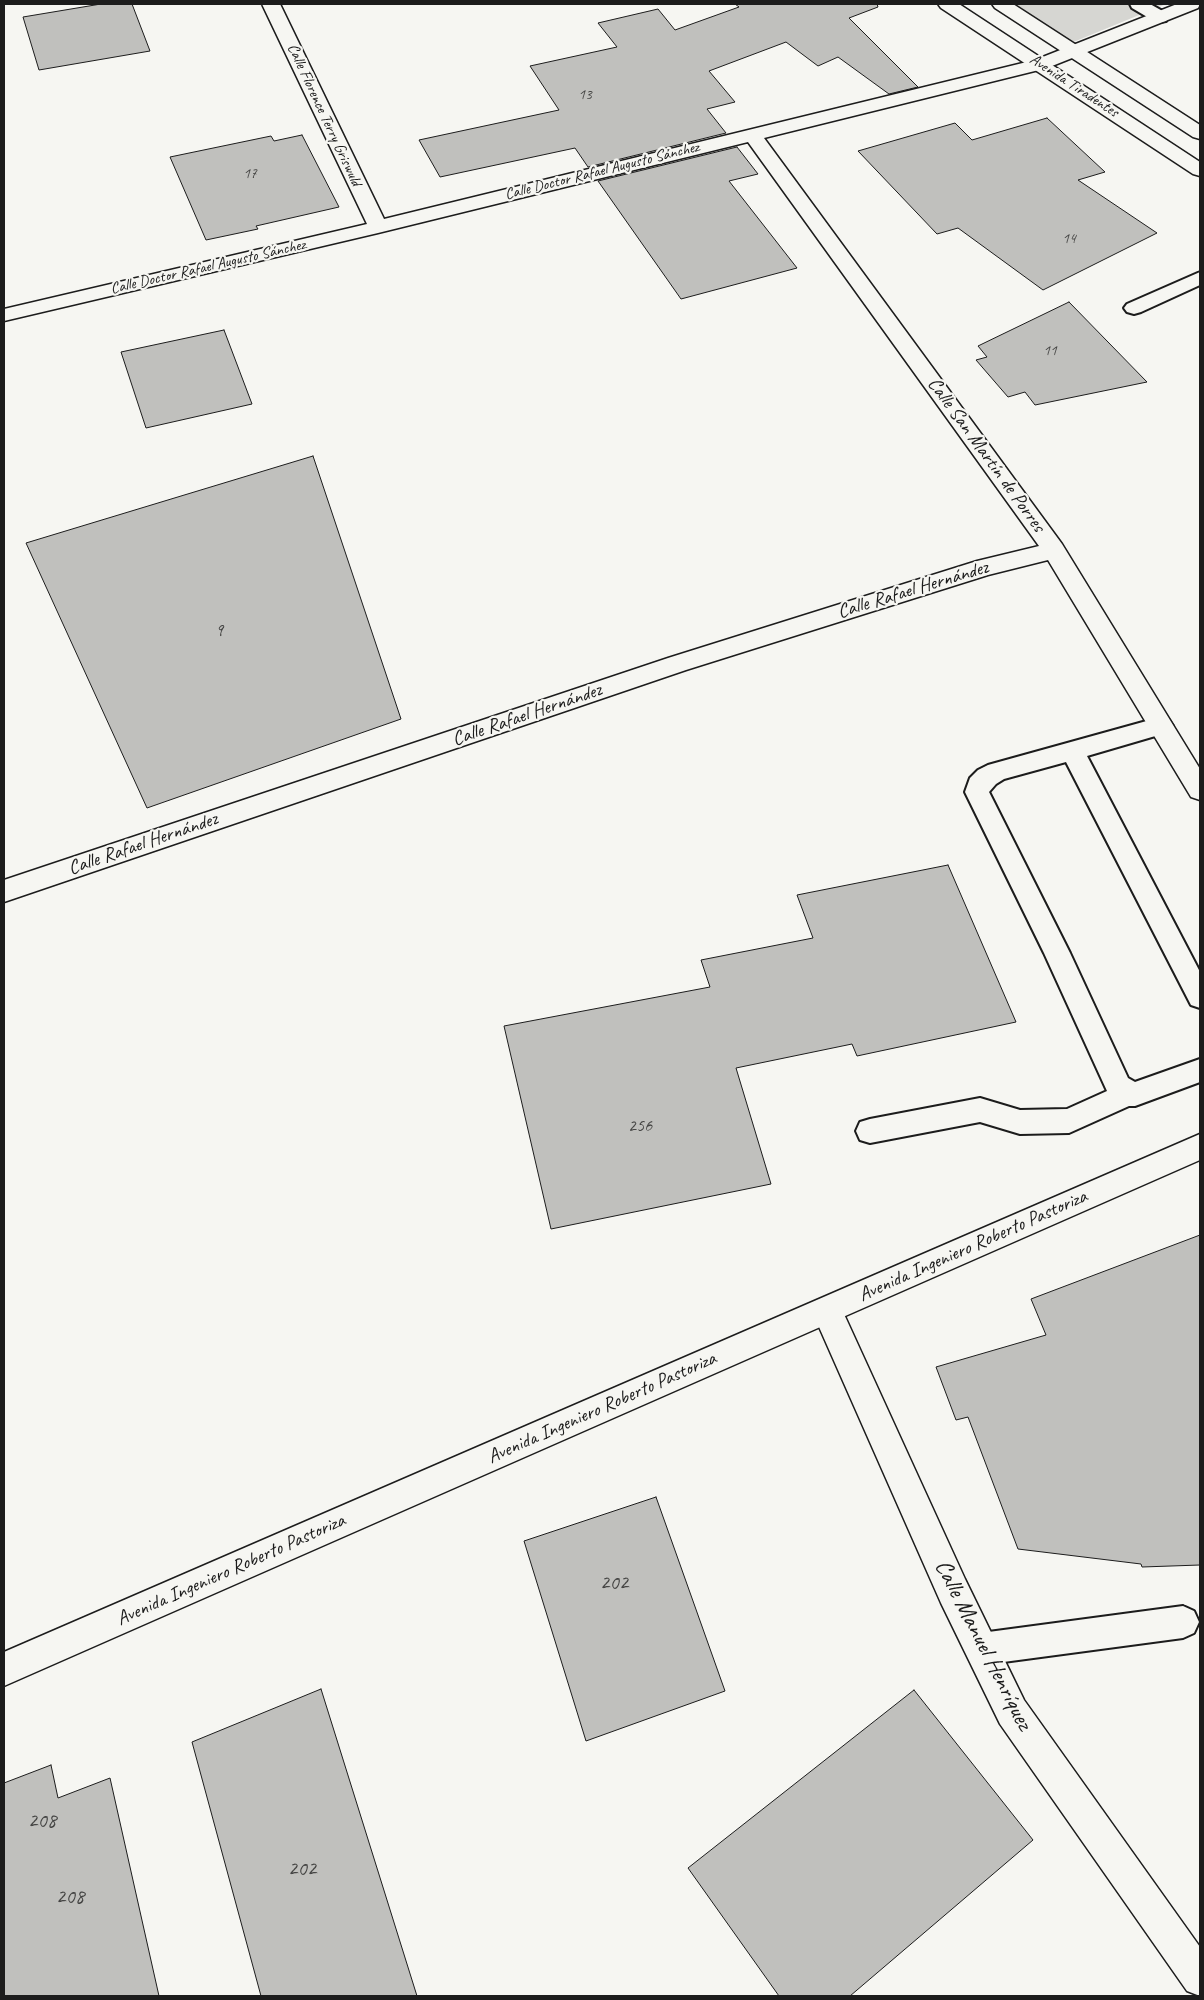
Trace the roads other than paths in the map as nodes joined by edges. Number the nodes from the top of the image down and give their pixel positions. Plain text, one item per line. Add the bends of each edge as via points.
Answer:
1 (271, 4) edge
2 (947, 4) edge
3 (1001, 4) edge
4 (1138, 4) edge
5 (1192, 4) edge
6 (1160, 17) junction
7 (1075, 51) junction
8 (1041, 64) junction
9 (1200, 133) edge
10 (752, 134) junction
11 (1200, 170) edge
12 (378, 227) junction
13 (1200, 278) edge
14 (1134, 308) dead end
15 (4, 314) edge
16 (1054, 550) junction
17 (1161, 726) junction
18 (1072, 751) junction
19 (1200, 790) edge
20 (4, 891) edge
21 (1200, 996) edge
22 (1200, 1071) edge
23 (1127, 1094) junction
24 (870, 1131) dead end
25 (1200, 1147) edge
26 (827, 1310) junction
27 (1183, 1622) dead end
28 (981, 1649) junction
29 (4, 1669) edge
30 (1200, 1978) edge

1 - 12 street, Calle Florence Terry Griswuld
2 - 8 street, Avenida Tiradentes
3 - 7 street, Avenida Tiradentes
4 - 6 lane
5 - 6 street, Calle Doctor Rafael Augusto Sánchez
6 - 7 street, Calle Doctor Rafael Augusto Sánchez
7 - 8 street, Calle Doctor Rafael Augusto Sánchez
7 - 9 street, Avenida Tiradentes
8 - 10 street, Calle Doctor Rafael Augusto Sánchez
8 - 11 street, Avenida Tiradentes
10 - 12 street, Calle Doctor Rafael Augusto Sánchez
10 - 16 street, Calle San Martín de Porres
12 - 15 street, Calle Doctor Rafael Augusto Sánchez
13 - 14 lane
16 - 17 street, Calle San Martín de Porres
16 - 20 street, Calle Rafael Hernández via 985,567 677,664
17 - 18 lane
17 - 19 street, Calle San Martín de Porres
18 - 21 lane
18 - 23 lane via 987,776 977,792 1057,953 1118,1086
22 - 23 lane
23 - 24 lane via 1069,1121 1020,1122 980,1110
25 - 26 street, Avenida Ingeniero Roberto Pastoriza
26 - 28 street, Calle Manuel Henríquez
26 - 29 street, Avenida Ingeniero Roberto Pastoriza
27 - 28 lane
28 - 30 street, Calle Manuel Henríquez via 1012,1712

